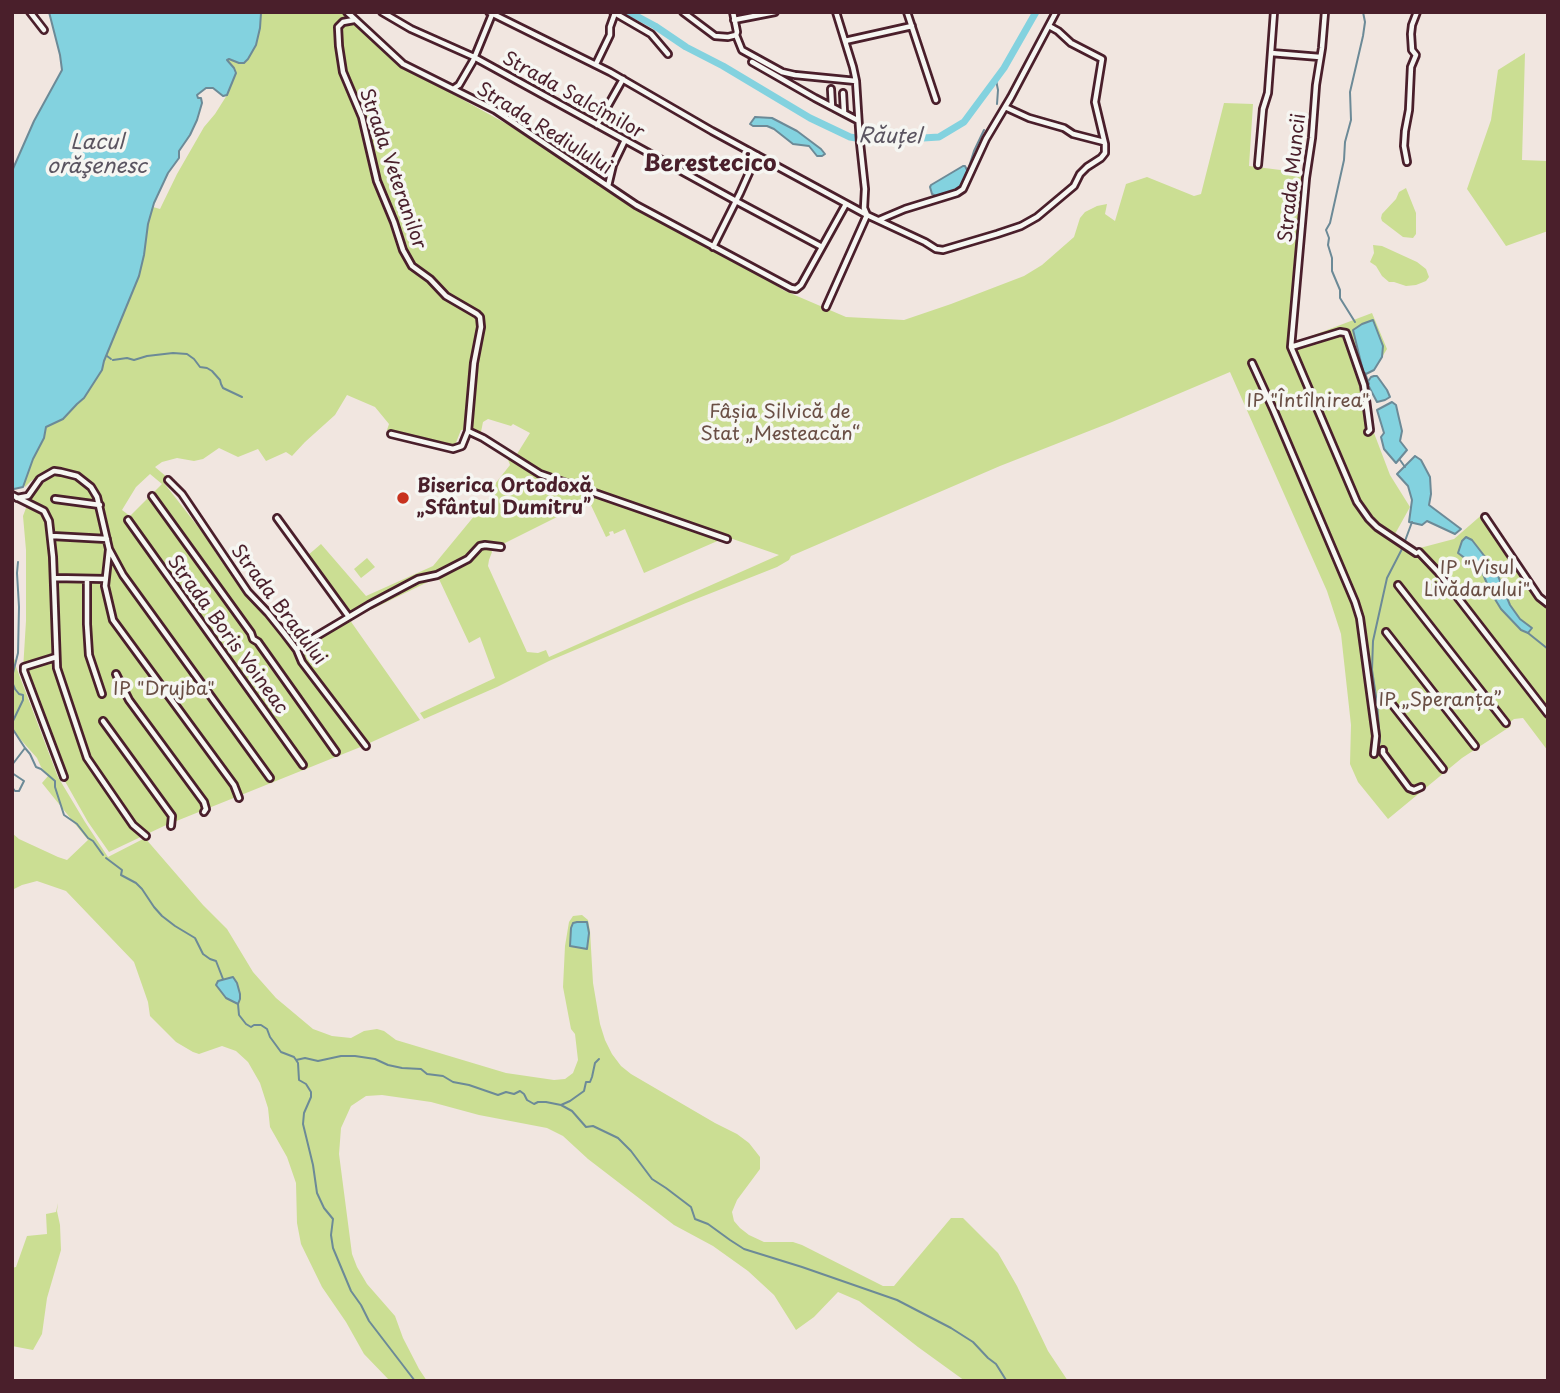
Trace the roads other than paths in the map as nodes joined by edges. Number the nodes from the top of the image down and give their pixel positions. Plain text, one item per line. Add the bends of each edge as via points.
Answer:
1 (30, 12) edge
2 (347, 12) edge
3 (383, 12) edge
4 (683, 12) edge
5 (733, 12) edge
6 (775, 12) edge
7 (836, 12) edge
8 (907, 12) edge
9 (1055, 12) edge
10 (1274, 12) edge
11 (1325, 12) edge
12 (1417, 12) edge
13 (491, 13) edge
14 (614, 13) edge
15 (355, 20) junction
16 (734, 20) junction
17 (912, 26) junction
18 (1049, 26) junction
19 (44, 30) dead end
20 (736, 35) junction
21 (845, 41) junction
22 (1271, 53) junction
23 (668, 54) dead end
24 (474, 57) junction
25 (1320, 57) junction
26 (752, 62) dead end
27 (596, 64) junction
28 (623, 79) junction
29 (856, 81) junction
30 (452, 89) junction
31 (831, 89) dead end
32 (843, 93) dead end
33 (936, 100) dead end
34 (832, 107) junction
35 (1005, 107) junction
36 (844, 113) junction
37 (858, 120) junction
38 (597, 125) junction
39 (625, 140) junction
40 (1104, 142) junction
41 (757, 155) junction
42 (1407, 162) dead end
43 (1258, 164) dead end
44 (608, 186) junction
45 (736, 201) junction
46 (846, 204) junction
47 (867, 215) junction
48 (879, 220) junction
49 (713, 247) junction
50 (822, 247) junction
51 (826, 307) dead end
52 (1291, 347) junction
53 (1252, 363) dead end
54 (468, 431) junction
55 (1368, 432) dead end
56 (391, 434) dead end
57 (168, 480) dead end
58 (152, 496) dead end
59 (15, 497) edge
60 (54, 499) dead end
61 (100, 505) junction
62 (1485, 517) dead end
63 (277, 518) dead end
64 (128, 520) dead end
65 (52, 536) junction
66 (107, 539) junction
67 (727, 539) dead end
68 (501, 547) dead end
69 (109, 549) junction
70 (54, 578) junction
71 (87, 579) junction
72 (105, 579) junction
73 (1398, 585) dead end
74 (1548, 604) edge
75 (349, 617) junction
76 (1386, 632) dead end
77 (297, 650) junction
78 (56, 657) junction
79 (116, 674) dead end
80 (102, 694) dead end
81 (1384, 694) dead end
82 (1548, 714) edge
83 (103, 721) dead end
84 (1506, 723) dead end
85 (366, 746) dead end
86 (1475, 746) dead end
87 (1383, 750) dead end
88 (336, 752) dead end
89 (1374, 754) dead end
90 (303, 765) dead end
91 (1443, 769) dead end
92 (64, 777) dead end
93 (270, 778) dead end
94 (1421, 787) dead end
95 (239, 798) dead end
96 (204, 812) dead end
97 (170, 826) dead end
98 (146, 836) dead end

1 - 19 street
2 - 15 street, Strada Rediulului
3 - 24 street, Strada Salcîmilor
4 - 20 street via 715,36
5 - 16 street
6 - 16 street
7 - 21 street
8 - 17 street
9 - 18 street
10 - 22 street
11 - 25 street, Strada Muncii
12 - 42 street via 1411,34 1416,55 1410,67 1404,146
13 - 24 street
13 - 27 street
14 - 23 street via 651,34
14 - 27 street via 610,35
15 - 30 street, Strada Rediulului via 403,64
15 - 54 street, Strada Veteranilor via 338,27 343,72 362,117 377,181 403,250 412,266 446,296 480,317
16 - 20 street
17 - 21 street
17 - 33 street
18 - 35 street
18 - 40 street via 1102,59 1096,102
20 - 29 street via 742,50 782,72
21 - 29 street
22 - 25 street
22 - 43 street
24 - 30 street
24 - 38 street, Strada Salcîmilor
25 - 52 street, Strada Muncii
26 - 34 street
27 - 28 street
28 - 38 street
28 - 41 street
29 - 37 street
30 - 44 street, Strada Rediulului via 495,110
31 - 34 street
32 - 36 street
34 - 36 street
35 - 40 street
35 - 48 street via 960,191
36 - 37 street
37 - 47 street
38 - 39 street, Strada Salcîmilor
39 - 44 street
39 - 45 street, Strada Salcîmilor
40 - 48 street via 1103,157 1083,170 1069,191 1037,217 1009,230 943,250
41 - 45 street
41 - 46 street
44 - 49 street, Strada Rediulului
45 - 49 street
45 - 50 street, Strada Salcîmilor
46 - 47 street
46 - 50 street, Strada Rediulului
47 - 48 street
47 - 51 street
49 - 50 street, Strada Rediulului via 793,289 801,285
52 - 55 street via 1346,333 1364,385
52 - 82 street via 1357,502 1377,527 1417,552 1438,572
53 - 89 street via 1360,618 1376,736
54 - 56 street via 456,449
54 - 67 street via 540,474
57 - 77 street, Strada Bradului via 248,592
58 - 88 street
59 - 61 street via 27,496 46,474 61,471 87,483
59 - 65 street via 44,511
60 - 61 street
61 - 66 street
62 - 74 street
63 - 75 street
64 - 90 street, Strada Boris Voineac
65 - 66 street
65 - 70 street
66 - 69 street
68 - 75 street via 480,546 468,559 418,579
69 - 72 street
69 - 93 street via 133,590
70 - 71 street
70 - 78 street
71 - 72 street
71 - 80 street via 89,655
72 - 95 street via 116,624
73 - 84 street
75 - 77 street
76 - 86 street
77 - 85 street, Strada Bradului
78 - 92 street via 24,667 24,671
78 - 98 street via 87,758 133,825
79 - 96 street via 129,700 204,802
81 - 91 street
83 - 97 street via 172,816
87 - 94 street via 1409,788

